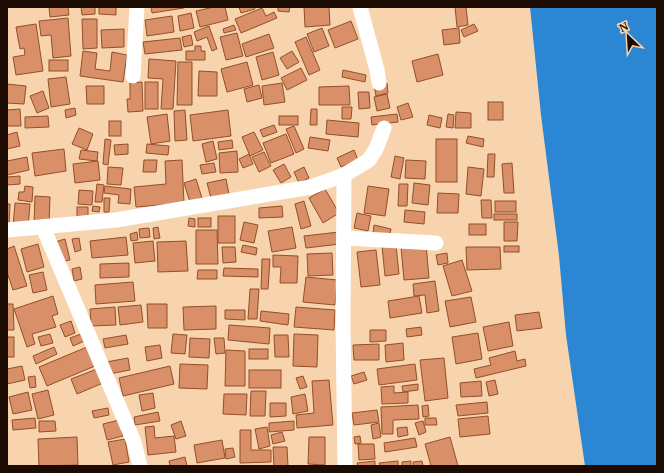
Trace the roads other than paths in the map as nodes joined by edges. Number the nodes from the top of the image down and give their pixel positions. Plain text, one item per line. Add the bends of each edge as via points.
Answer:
1 (137, 7) edge
2 (360, 7) edge
3 (133, 76) dead end
4 (379, 82) dead end
5 (384, 128) dead end
6 (344, 175) junction
7 (43, 227) junction
8 (7, 230) edge
9 (344, 238) junction
10 (436, 243) dead end
11 (140, 466) edge
12 (345, 466) edge

1 - 3 street
2 - 4 street
5 - 6 street via 369,160
6 - 7 street via 296,190 116,220
6 - 9 street
7 - 8 street
7 - 11 street via 134,442
9 - 10 street
9 - 12 street

